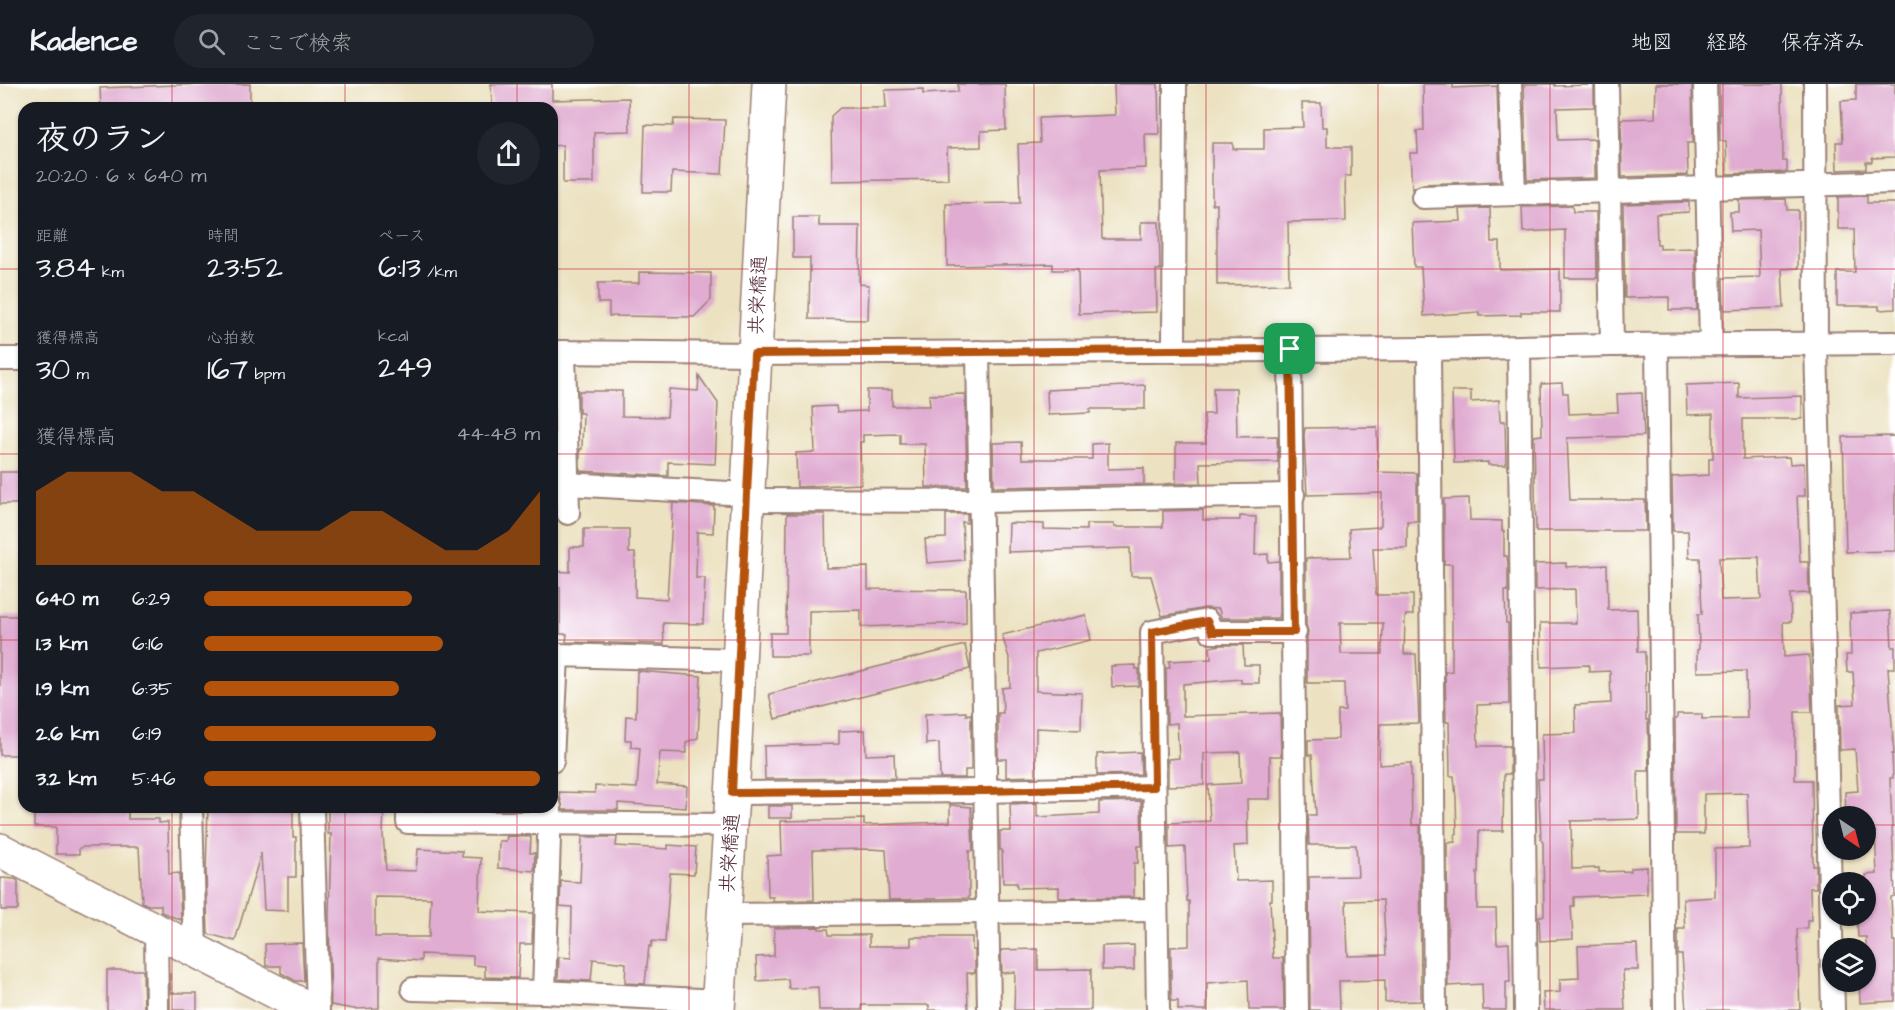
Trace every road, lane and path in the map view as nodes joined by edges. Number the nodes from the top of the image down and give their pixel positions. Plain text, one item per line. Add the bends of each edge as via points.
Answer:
1 (769, 84) edge
2 (1175, 84) edge
3 (1510, 84) edge
4 (1607, 84) edge
5 (1705, 84) edge
6 (1815, 84) edge
7 (1895, 182) edge
8 (1815, 184) junction
9 (1707, 188) junction
10 (1608, 191) junction
11 (1514, 194) junction
12 (1423, 197) dead end
13 (1895, 343) edge
14 (1711, 344) junction
15 (1816, 344) junction
16 (1612, 345) junction
17 (1657, 345) junction
18 (1519, 348) junction
19 (1290, 349) junction
20 (1429, 349) junction
21 (1173, 351) junction
22 (558, 352) edge
23 (978, 352) junction
24 (754, 354) junction
25 (0, 359) edge
26 (18, 359) edge
27 (567, 484) junction
28 (1293, 495) junction
29 (747, 497) junction
30 (981, 501) junction
31 (567, 513) dead end
32 (1294, 632) junction
33 (558, 655) edge
34 (739, 660) junction
35 (1154, 787) junction
36 (985, 791) junction
37 (732, 793) junction
38 (191, 813) edge
39 (312, 813) edge
40 (408, 813) edge
41 (549, 815) edge
42 (731, 825) junction
43 (0, 850) edge
44 (1156, 910) junction
45 (988, 912) junction
46 (725, 915) junction
47 (156, 931) junction
48 (195, 951) junction
49 (412, 989) dead end
50 (544, 992) junction
51 (718, 1005) edge
52 (308, 1009) edge
53 (157, 1010) edge
54 (989, 1010) edge
55 (1158, 1010) edge
56 (1297, 1010) edge
57 (1435, 1010) edge
58 (1526, 1010) edge
59 (1665, 1010) edge
60 (1833, 1010) edge

1 - 24 street, 共栄橋通
2 - 21 street
3 - 11 street
4 - 10 street
5 - 9 street
6 - 8 street
7 - 8 street
8 - 9 street
8 - 15 street
9 - 10 street
9 - 14 street
10 - 11 street
10 - 16 street
11 - 12 street
13 - 15 street
14 - 15 street
14 - 17 street
15 - 60 street
16 - 17 street
16 - 18 street
17 - 59 street
18 - 20 street
18 - 58 street
19 - 20 street
19 - 21 street
19 - 28 street
20 - 57 street
21 - 23 street
22 - 24 street
22 - 27 street
23 - 24 street
23 - 30 street
24 - 29 street, 共栄橋通
25 - 26 street
27 - 29 street
27 - 31 street
28 - 30 street
28 - 32 street
29 - 30 street
29 - 34 street, 共栄橋通
30 - 36 street
32 - 35 street via 1212,632 1207,621 1152,632
32 - 56 street
33 - 34 street
34 - 37 street, 共栄橋通
35 - 36 street
35 - 44 street
36 - 37 street
36 - 45 street
37 - 42 street, 共栄橋通
38 - 48 street
39 - 52 street
40 - 41 street via 408,822
41 - 42 street
41 - 50 street
42 - 46 street, 共栄橋通
43 - 47 street
44 - 45 street
44 - 55 street
45 - 46 street
45 - 54 street
46 - 51 street, 共栄橋通
47 - 48 street
47 - 53 street
48 - 52 street
49 - 50 street
50 - 51 street

